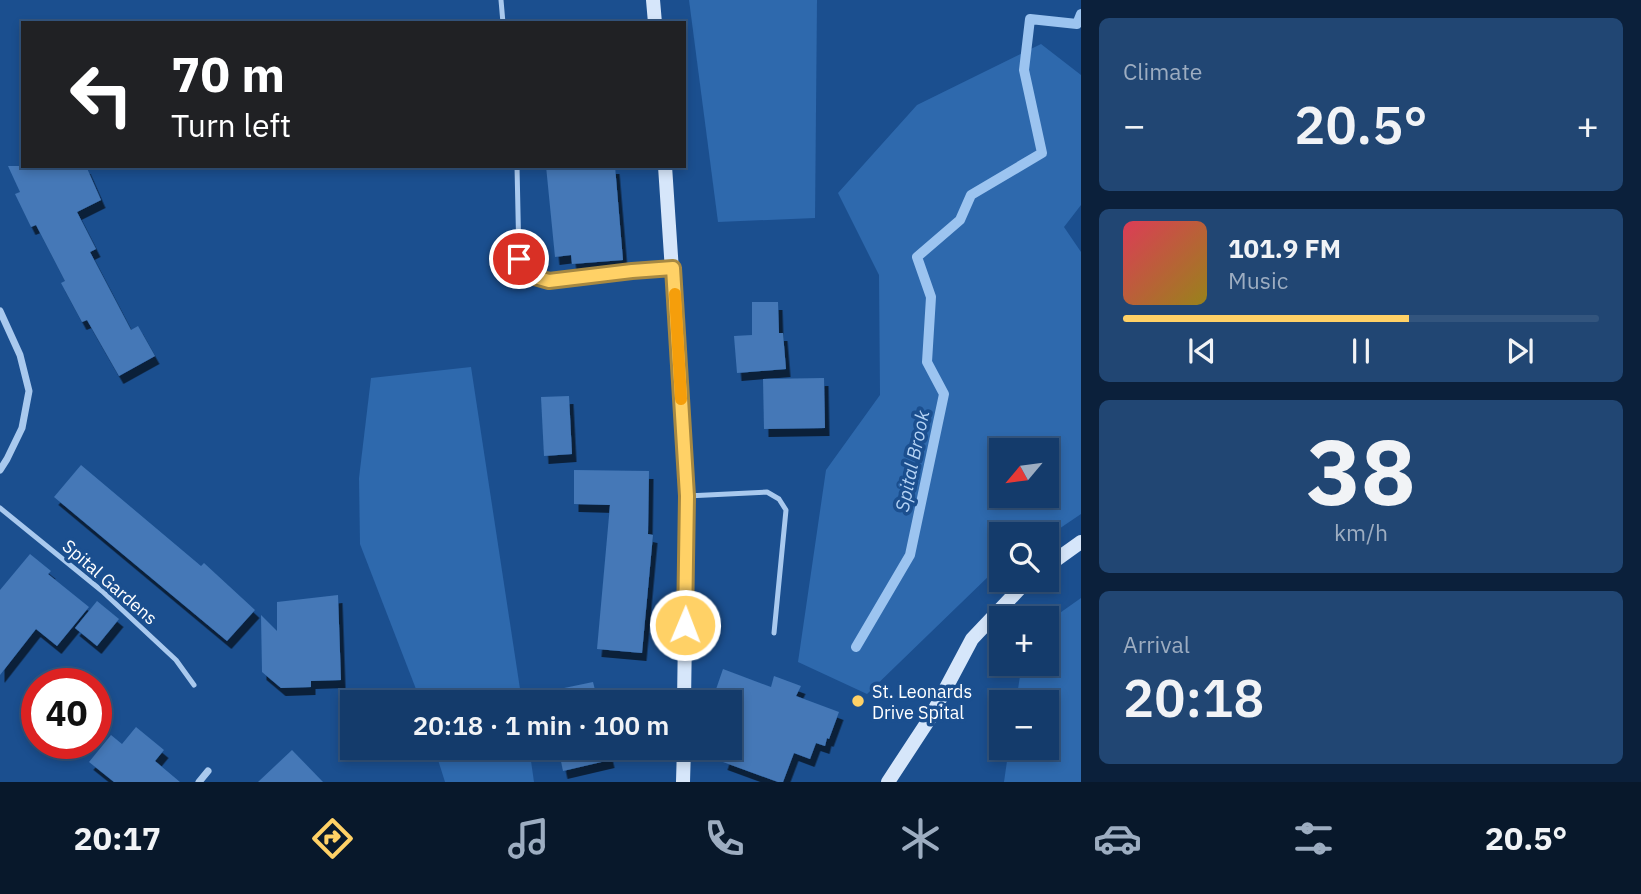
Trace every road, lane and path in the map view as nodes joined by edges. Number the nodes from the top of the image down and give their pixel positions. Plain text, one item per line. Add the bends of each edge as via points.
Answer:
1 (501, 0) edge
2 (653, 0) edge
3 (503, 21) edge
4 (654, 21) edge
5 (517, 168) edge
6 (665, 168) edge
7 (673, 268) junction
8 (0, 311) edge
9 (0, 470) edge
10 (687, 496) junction
11 (0, 508) edge
12 (1081, 542) edge
13 (1059, 558) edge
14 (1016, 592) edge
15 (774, 633) dead end
16 (194, 685) dead end
17 (684, 690) edge
18 (684, 760) edge
19 (208, 771) dead end
20 (199, 782) edge
21 (683, 782) edge
22 (888, 782) edge

1 - 3 lane
2 - 4 street
5 - 7 lane via 519,259 528,275 549,281
6 - 7 street
7 - 10 street
8 - 9 street via 20,355 29,391 22,428
10 - 15 lane via 767,492 786,510
10 - 17 street
11 - 16 lane, Spital Gardens via 102,591 176,660
12 - 13 street
14 - 22 street via 972,639 930,718
18 - 21 street
19 - 20 street

